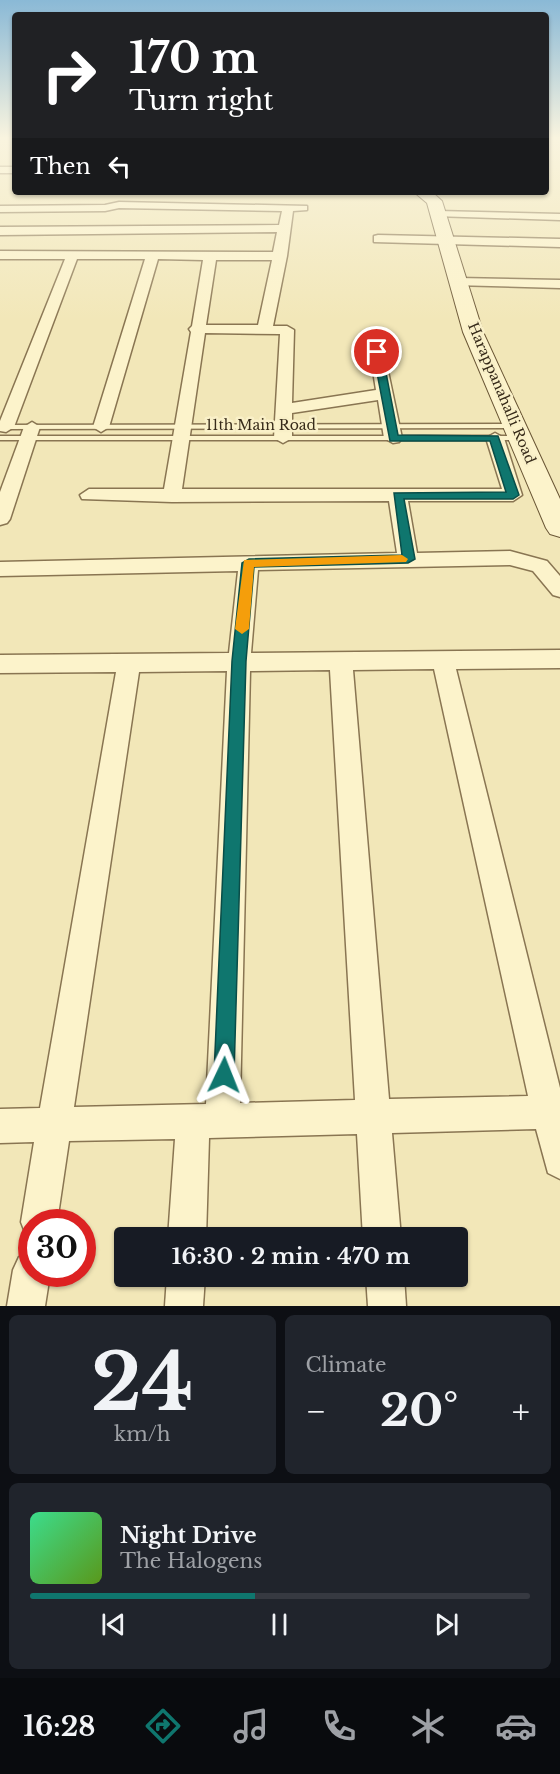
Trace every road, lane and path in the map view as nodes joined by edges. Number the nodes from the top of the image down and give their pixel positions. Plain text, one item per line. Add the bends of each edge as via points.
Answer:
1 (432, 199) edge
2 (240, 207) junction
3 (0, 208) edge
4 (110, 208) junction
5 (288, 208) junction
6 (303, 208) dead end
7 (438, 214) junction
8 (560, 217) edge
9 (232, 229) junction
10 (283, 229) junction
11 (101, 230) junction
12 (0, 231) edge
13 (378, 239) dead end
14 (446, 241) junction
15 (560, 243) edge
16 (73, 254) junction
17 (0, 255) edge
18 (153, 255) junction
19 (216, 255) junction
20 (281, 256) junction
21 (458, 282) junction
22 (560, 284) edge
23 (265, 328) junction
24 (196, 329) junction
25 (377, 352) dead end
26 (384, 394) junction
27 (285, 408) junction
28 (101, 426) junction
29 (2, 430) edge
30 (30, 432) junction
31 (181, 432) junction
32 (283, 432) junction
33 (391, 432) junction
34 (519, 432) junction
35 (495, 438) junction
36 (89, 495) dead end
37 (172, 496) junction
38 (398, 496) junction
39 (0, 519) edge
40 (560, 528) edge
41 (408, 559) junction
42 (249, 563) junction
43 (0, 569) edge
44 (560, 590) edge
45 (560, 659) edge
46 (443, 660) junction
47 (239, 661) junction
48 (341, 661) junction
49 (129, 663) junction
50 (0, 664) edge
51 (554, 1112) edge
52 (373, 1117) junction
53 (208, 1121) junction
54 (55, 1125) junction
55 (0, 1126) edge
56 (560, 1161) edge
57 (41, 1209) edge
58 (190, 1227) edge
59 (381, 1227) edge
60 (29, 1287) edge
61 (185, 1287) edge
62 (386, 1287) edge
63 (26, 1306) edge
64 (184, 1306) edge
65 (387, 1306) edge

1 - 7 street, Harappanahalli Road
2 - 4 street
2 - 5 street
2 - 9 street
3 - 4 street
4 - 11 street
5 - 6 street
5 - 10 street
7 - 8 street
7 - 14 street, Harappanahalli Road
9 - 10 street
9 - 11 street
9 - 19 street
10 - 20 street
11 - 12 street
13 - 14 street
14 - 15 street
14 - 21 street, Harappanahalli Road
16 - 17 street
16 - 18 street
16 - 29 street
18 - 19 street
18 - 28 street
19 - 20 street
19 - 24 street
20 - 23 street
21 - 22 street
21 - 34 street, Harappanahalli Road via 473,332
23 - 24 street
23 - 27 street via 289,332
24 - 31 street
25 - 26 street
26 - 27 street
26 - 33 street
27 - 32 street
28 - 30 lane, 11th Main Road
28 - 31 lane, 11th Main Road
29 - 30 lane, 11th Main Road
29 - 30 lane, 11th Main Road
30 - 31 lane, 11th Main Road
30 - 39 street
31 - 32 lane, 11th Main Road
31 - 37 street
32 - 33 lane, 11th Main Road
33 - 34 lane, 11th Main Road
33 - 35 lane, 11th Main Road
34 - 35 lane, 11th Main Road
34 - 40 street, Harappanahalli Road
35 - 38 street via 513,495
36 - 37 street
37 - 38 street
38 - 41 street
41 - 42 street
41 - 44 street via 510,558 540,566
42 - 43 street
42 - 47 street
45 - 46 street
46 - 48 street
46 - 51 street
47 - 48 street
47 - 49 street
47 - 53 street
48 - 52 street
49 - 50 street
49 - 54 street
51 - 52 street
51 - 56 street
52 - 53 street
52 - 59 street
53 - 54 street
53 - 58 street
54 - 55 street
54 - 57 street
60 - 63 street
61 - 64 street
62 - 65 street

